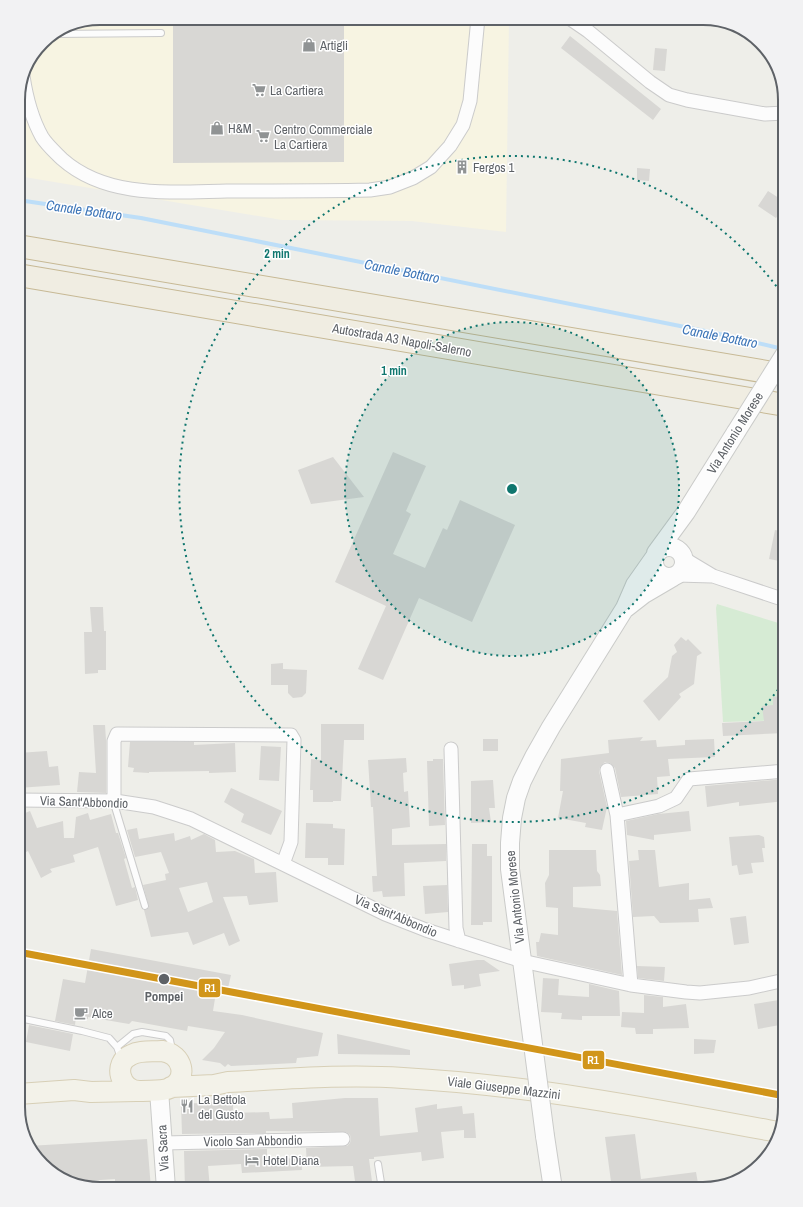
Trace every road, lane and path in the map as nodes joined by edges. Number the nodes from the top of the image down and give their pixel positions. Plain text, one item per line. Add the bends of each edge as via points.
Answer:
1 (477, 25) edge
2 (579, 25) edge
3 (65, 34) edge
4 (161, 34) dead end
5 (26, 88) edge
6 (778, 113) edge
7 (25, 247) edge
8 (25, 276) edge
9 (778, 365) edge
10 (778, 374) edge
11 (778, 405) edge
12 (686, 512) junction
13 (655, 555) junction
14 (682, 556) junction
15 (675, 576) junction
16 (713, 576) junction
17 (778, 598) edge
18 (625, 608) junction
19 (452, 749) dead end
20 (607, 770) dead end
21 (778, 772) edge
22 (25, 800) edge
23 (114, 800) junction
24 (617, 815) junction
25 (284, 864) junction
26 (145, 906) dead end
27 (459, 941) junction
28 (522, 961) junction
29 (778, 982) edge
30 (631, 985) junction
31 (25, 1019) edge
32 (125, 1057) junction
33 (176, 1057) junction
34 (228, 1082) junction
35 (74, 1090) junction
36 (154, 1093) junction
37 (25, 1094) edge
38 (773, 1131) edge
39 (343, 1139) dead end
40 (163, 1143) junction
41 (378, 1164) dead end
42 (166, 1182) edge
43 (381, 1182) edge
44 (552, 1182) edge

1 - 5 street via 470,101 463,125 450,146 431,167 413,178 390,187 370,190 160,192 96,181 76,170 48,145 42,136
2 - 6 street via 669,95 765,114
3 - 4 lane
7 - 10 highway
8 - 11 highway, Autostrada A3 Napoli-Salerno
9 - 12 street, Via Antonio Morese, bridge
12 - 13 street, Via Antonio Morese
12 - 14 street, Via Antonio Morese
13 - 14 street via 660,549 669,547 679,550
13 - 15 street via 654,567 659,575 668,578
13 - 18 street, Via Antonio Morese via 635,585
14 - 15 street, Via Antonio Morese via 683,568
14 - 16 street
15 - 16 street
15 - 18 street, Via Antonio Morese
16 - 17 street
18 - 28 street, Via Antonio Morese via 534,756 516,798 512,818 510,869
19 - 27 street via 456,928
20 - 24 street
21 - 24 street via 689,779 676,798 659,806
22 - 23 street, Via Sant'Abbondio
23 - 25 street, Via Sant'Abbondio via 154,807 191,820
23 - 25 street via 114,741 117,734 291,735 294,740 291,842
23 - 26 lane
24 - 30 street
25 - 27 street, Via Sant'Abbondio via 385,914
27 - 28 street, Via Sant'Abbondio
28 - 30 street, Via Sant'Abbondio
28 - 44 street, Via Antonio Morese, bridge
29 - 30 street, Via Sant'Abbondio via 749,988 700,993
31 - 32 lane via 109,1038
32 - 33 main road, Viale Giuseppe Mazzini via 162,1051
32 - 35 main road, Viale Giuseppe Mazzini via 105,1076
32 - 36 main road via 120,1074 125,1085
33 - 34 main road, Viale Giuseppe Mazzini via 195,1071
33 - 36 main road via 182,1072 180,1078
34 - 36 main road, Viale Giuseppe Mazzini
34 - 38 main road, Viale Giuseppe Mazzini via 324,1077 437,1080 560,1095
35 - 36 main road, Viale Giuseppe Mazzini
35 - 37 main road, Viale Giuseppe Mazzini
36 - 40 street, Via Sacra
39 - 40 street, Vicolo San Abbondio
40 - 42 street, Via Sacra
41 - 43 lane

